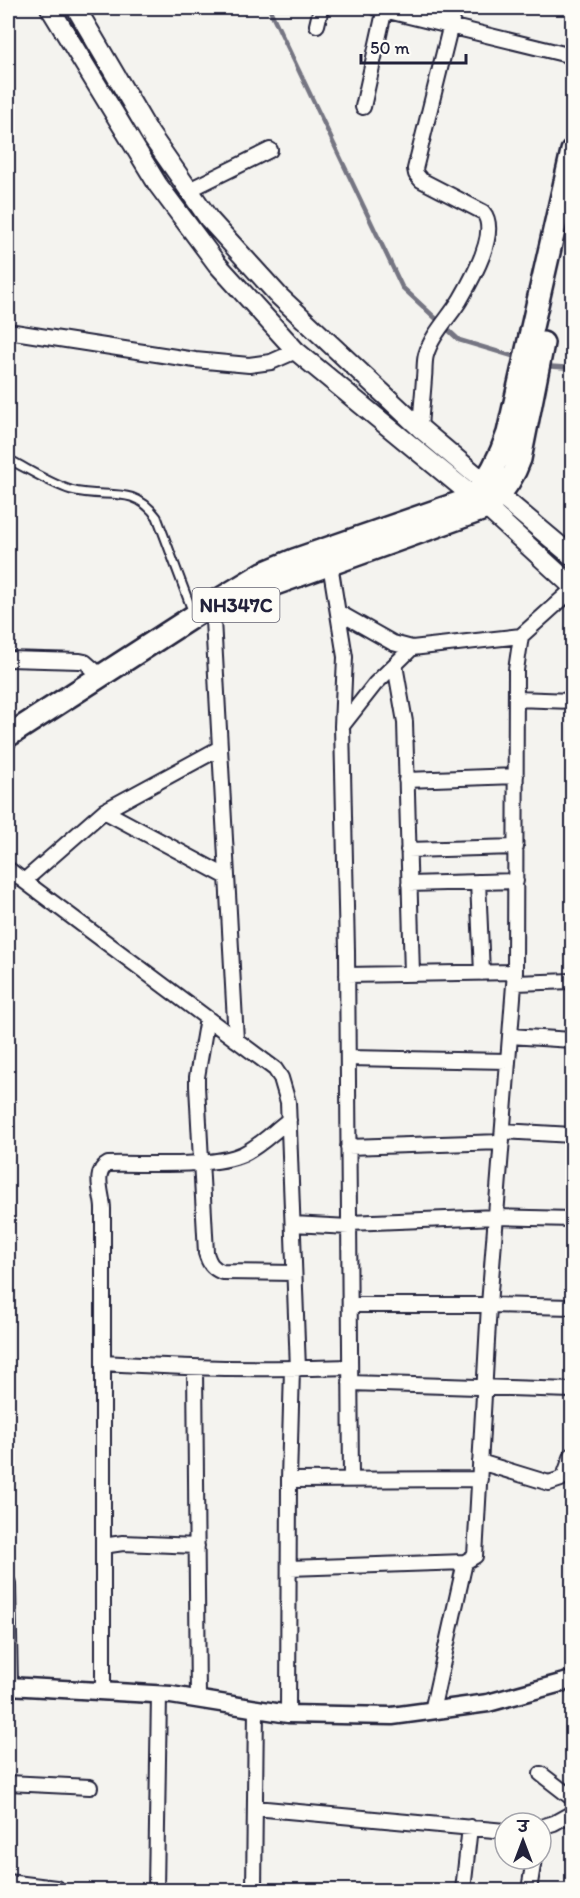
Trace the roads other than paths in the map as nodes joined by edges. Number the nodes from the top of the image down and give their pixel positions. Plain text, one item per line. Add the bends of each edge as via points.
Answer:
1 (50, 8) edge
2 (76, 8) edge
3 (321, 8) edge
4 (382, 8) edge
5 (455, 8) edge
6 (316, 25) dead end
7 (451, 27) junction
8 (573, 56) edge
9 (363, 107) dead end
10 (270, 150) dead end
11 (572, 154) edge
12 (189, 190) junction
13 (573, 206) edge
14 (8, 331) edge
15 (296, 351) junction
16 (520, 414) junction
17 (420, 428) junction
18 (8, 459) edge
19 (487, 496) junction
20 (389, 535) junction
21 (573, 556) edge
22 (330, 564) junction
23 (573, 586) edge
24 (573, 591) edge
25 (338, 612) junction
26 (204, 618) junction
27 (521, 636) junction
28 (412, 648) junction
29 (8, 659) edge
30 (394, 665) junction
31 (101, 676) junction
32 (516, 699) junction
33 (573, 701) edge
34 (342, 726) junction
35 (8, 736) edge
36 (220, 748) junction
37 (8, 751) edge
38 (516, 776) junction
39 (406, 780) junction
40 (104, 811) junction
41 (516, 847) junction
42 (408, 850) junction
43 (8, 868) edge
44 (227, 877) junction
45 (24, 881) junction
46 (516, 881) junction
47 (478, 882) junction
48 (409, 884) junction
49 (482, 973) junction
50 (412, 974) junction
51 (347, 975) junction
52 (515, 977) junction
53 (573, 981) edge
54 (207, 1018) junction
55 (510, 1036) junction
56 (236, 1040) junction
57 (573, 1040) edge
58 (348, 1058) junction
59 (508, 1061) junction
60 (289, 1120) junction
61 (502, 1136) junction
62 (573, 1136) edge
63 (348, 1147) junction
64 (201, 1162) junction
65 (496, 1216) junction
66 (573, 1219) edge
67 (293, 1224) junction
68 (349, 1225) junction
69 (294, 1273) junction
70 (350, 1305) junction
71 (489, 1305) junction
72 (573, 1307) edge
73 (103, 1363) junction
74 (350, 1367) junction
75 (195, 1368) junction
76 (295, 1369) junction
77 (350, 1383) junction
78 (485, 1388) junction
79 (573, 1390) edge
80 (573, 1455) edge
81 (480, 1462) junction
82 (351, 1479) junction
83 (480, 1479) junction
84 (289, 1480) junction
85 (103, 1546) junction
86 (196, 1546) junction
87 (465, 1562) junction
88 (289, 1568) junction
89 (8, 1583) edge
90 (573, 1680) edge
91 (9, 1686) edge
92 (103, 1691) junction
93 (159, 1695) junction
94 (198, 1699) junction
95 (256, 1708) junction
96 (432, 1711) junction
97 (288, 1713) junction
98 (541, 1774) dead end
99 (8, 1784) edge
100 (90, 1787) dead end
101 (573, 1798) edge
102 (255, 1808) junction
103 (573, 1813) edge
104 (553, 1824) edge
105 (470, 1827) junction
106 (493, 1830) edge
107 (532, 1871) edge
108 (8, 1882) edge
109 (59, 1890) edge
110 (156, 1890) edge
111 (254, 1890) edge
112 (463, 1890) edge
113 (529, 1890) edge

1 - 15 main road via 158,186 217,264
2 - 12 main road via 150,134
3 - 6 street
4 - 7 street
4 - 9 street
5 - 7 street
7 - 8 street
7 - 17 street via 415,170 421,180 483,212 489,225 480,262 425,356
10 - 12 street
11 - 16 highway
12 - 17 main road via 209,219 279,296
13 - 16 highway
14 - 15 street via 249,365 271,362
15 - 19 main road
16 - 19 highway
17 - 19 main road
18 - 26 lane via 68,489 138,498 157,518
19 - 20 highway, NH347C
19 - 21 main road
19 - 23 main road
20 - 22 highway, NH347C
20 - 26 highway, NH347C via 294,560 263,573
22 - 25 street
22 - 26 highway, NH347C via 265,588
24 - 27 street
25 - 28 street via 393,643
25 - 34 street via 345,657
26 - 31 highway, NH347C
26 - 36 street
26 - 37 highway, NH347C
27 - 28 street
27 - 32 street
28 - 30 street
29 - 31 street via 80,661
30 - 34 street
30 - 39 street via 405,722
31 - 35 highway, NH347C
32 - 33 street
32 - 38 street
34 - 51 street
36 - 40 street
36 - 44 street
38 - 39 street
38 - 41 street
39 - 42 street
40 - 44 street
40 - 45 street
41 - 42 street
41 - 46 street
42 - 48 street
43 - 45 street
44 - 56 street
45 - 54 street
46 - 47 street
46 - 52 street
47 - 48 street
47 - 49 street
48 - 50 street
49 - 50 street
49 - 52 street
50 - 51 street
51 - 58 street
52 - 53 street
52 - 55 street
54 - 56 street
54 - 64 street via 196,1077
55 - 57 street
55 - 59 street
56 - 60 street via 281,1078
58 - 59 street
58 - 63 street
59 - 61 street
60 - 64 street via 244,1153
60 - 67 street
61 - 62 street
61 - 63 street
61 - 65 street
63 - 68 street
64 - 69 street via 206,1253 214,1269
64 - 73 street via 108,1164 100,1172
65 - 66 street
65 - 68 street
65 - 71 street
67 - 68 street
67 - 69 street
68 - 70 street
69 - 76 street
70 - 71 street
70 - 74 street
71 - 72 street
71 - 78 street
73 - 75 street
73 - 85 street
74 - 76 street
74 - 77 street
75 - 76 street
75 - 86 street
76 - 84 street
77 - 78 street
77 - 82 street
78 - 79 street
78 - 81 street
80 - 81 street via 561,1479 549,1483
81 - 83 street
82 - 83 street
82 - 84 street
83 - 87 street via 476,1556
84 - 88 street
85 - 86 street
85 - 92 street
86 - 94 street
87 - 88 street
87 - 96 street
88 - 97 street
89 - 91 street
90 - 96 street via 488,1703
91 - 92 street
92 - 93 street
93 - 94 street
93 - 110 street
94 - 95 street
95 - 97 street
95 - 102 street
96 - 97 street via 392,1716
98 - 101 street
99 - 100 street
102 - 105 street
102 - 111 street
103 - 104 street
105 - 106 street
105 - 112 street
107 - 113 street
108 - 109 street

